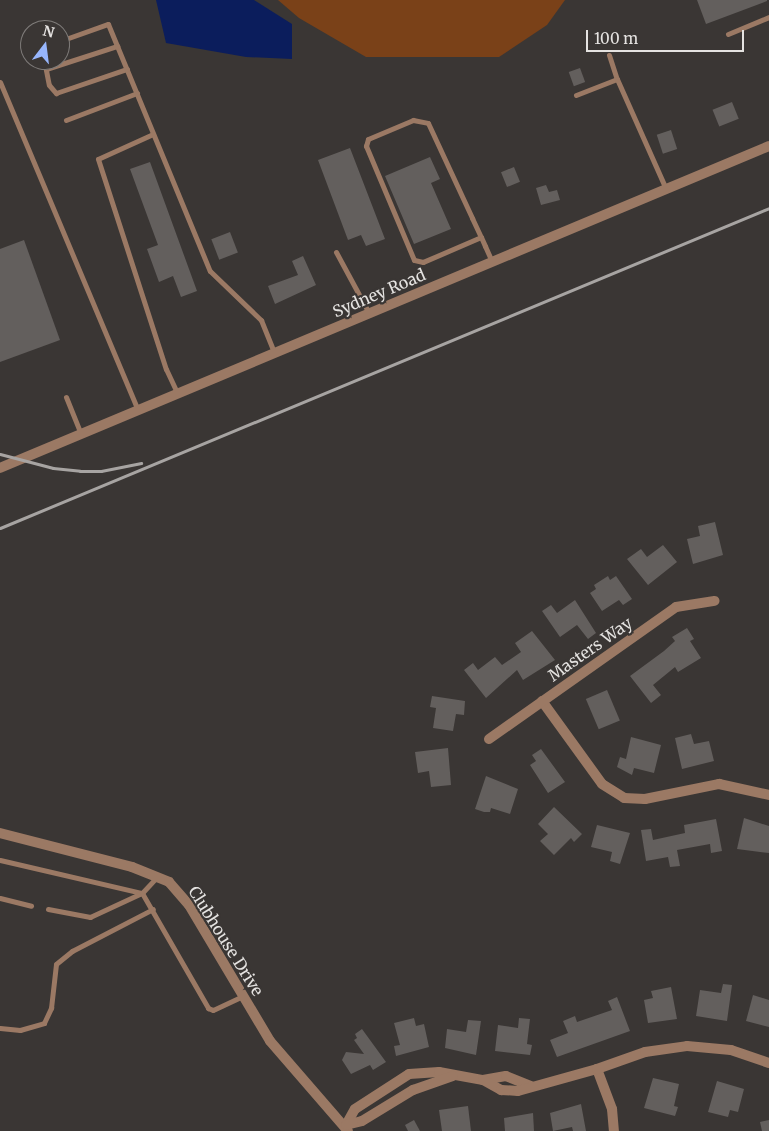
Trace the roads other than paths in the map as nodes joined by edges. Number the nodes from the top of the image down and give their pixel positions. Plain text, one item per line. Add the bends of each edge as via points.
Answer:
1 (769, 17) edge
2 (728, 34) dead end
3 (70, 37) edge
4 (117, 46) junction
5 (609, 55) dead end
6 (70, 62) edge
7 (127, 69) junction
8 (46, 70) edge
9 (618, 79) junction
10 (0, 82) edge
11 (137, 93) junction
12 (576, 94) dead end
13 (66, 120) dead end
14 (153, 134) junction
15 (769, 146) edge
16 (666, 189) junction
17 (481, 237) junction
18 (336, 252) dead end
19 (492, 262) junction
20 (369, 313) junction
21 (274, 353) junction
22 (177, 394) junction
23 (66, 397) dead end
24 (138, 410) junction
25 (81, 434) junction
26 (0, 468) edge
27 (715, 601) dead end
28 (542, 701) junction
29 (489, 739) dead end
30 (769, 795) edge
31 (0, 833) edge
32 (0, 860) edge
33 (157, 877) junction
34 (142, 893) junction
35 (0, 898) edge
36 (31, 906) dead end
37 (48, 909) dead end
38 (152, 909) junction
39 (243, 996) junction
40 (0, 1028) edge
41 (769, 1063) edge
42 (598, 1069) junction
43 (453, 1076) junction
44 (347, 1128) edge
45 (614, 1131) edge

1 - 2 lane
3 - 4 lane via 108,24
4 - 6 lane
4 - 7 lane
5 - 9 lane
7 - 8 lane via 56,93 49,85
7 - 11 lane
9 - 12 lane
9 - 16 lane
10 - 24 lane
11 - 13 lane
11 - 14 lane
14 - 21 lane via 210,271 261,320
14 - 22 lane via 98,159
15 - 16 street, Sydney Road
16 - 19 street, Sydney Road
17 - 17 lane via 428,123 413,120 368,138 366,146 414,260 423,262
17 - 19 lane
18 - 20 lane
19 - 20 street, Sydney Road
20 - 21 street, Sydney Road
21 - 22 street, Sydney Road
22 - 24 street, Sydney Road
23 - 25 lane
24 - 25 street, Sydney Road
25 - 26 street, Sydney Road
27 - 28 street, Masters Way via 676,606
28 - 29 street, Masters Way
28 - 30 street via 602,784 624,798 645,799 719,784
31 - 33 street, Clubhouse Drive via 132,867
32 - 34 lane
33 - 34 lane
33 - 39 street, Clubhouse Drive via 169,882 189,905
34 - 37 lane via 90,917
34 - 38 lane
35 - 36 lane
38 - 39 lane via 208,1008 213,1010
38 - 40 lane via 72,951 56,964 51,1008 44,1023 20,1030
39 - 44 street, Clubhouse Drive via 270,1041
41 - 42 street via 731,1050 687,1046 645,1052
42 - 43 street via 531,1086 506,1076 483,1080
42 - 45 street via 612,1109
43 - 44 street via 413,1090
43 - 44 street via 439,1072 409,1074 355,1109

